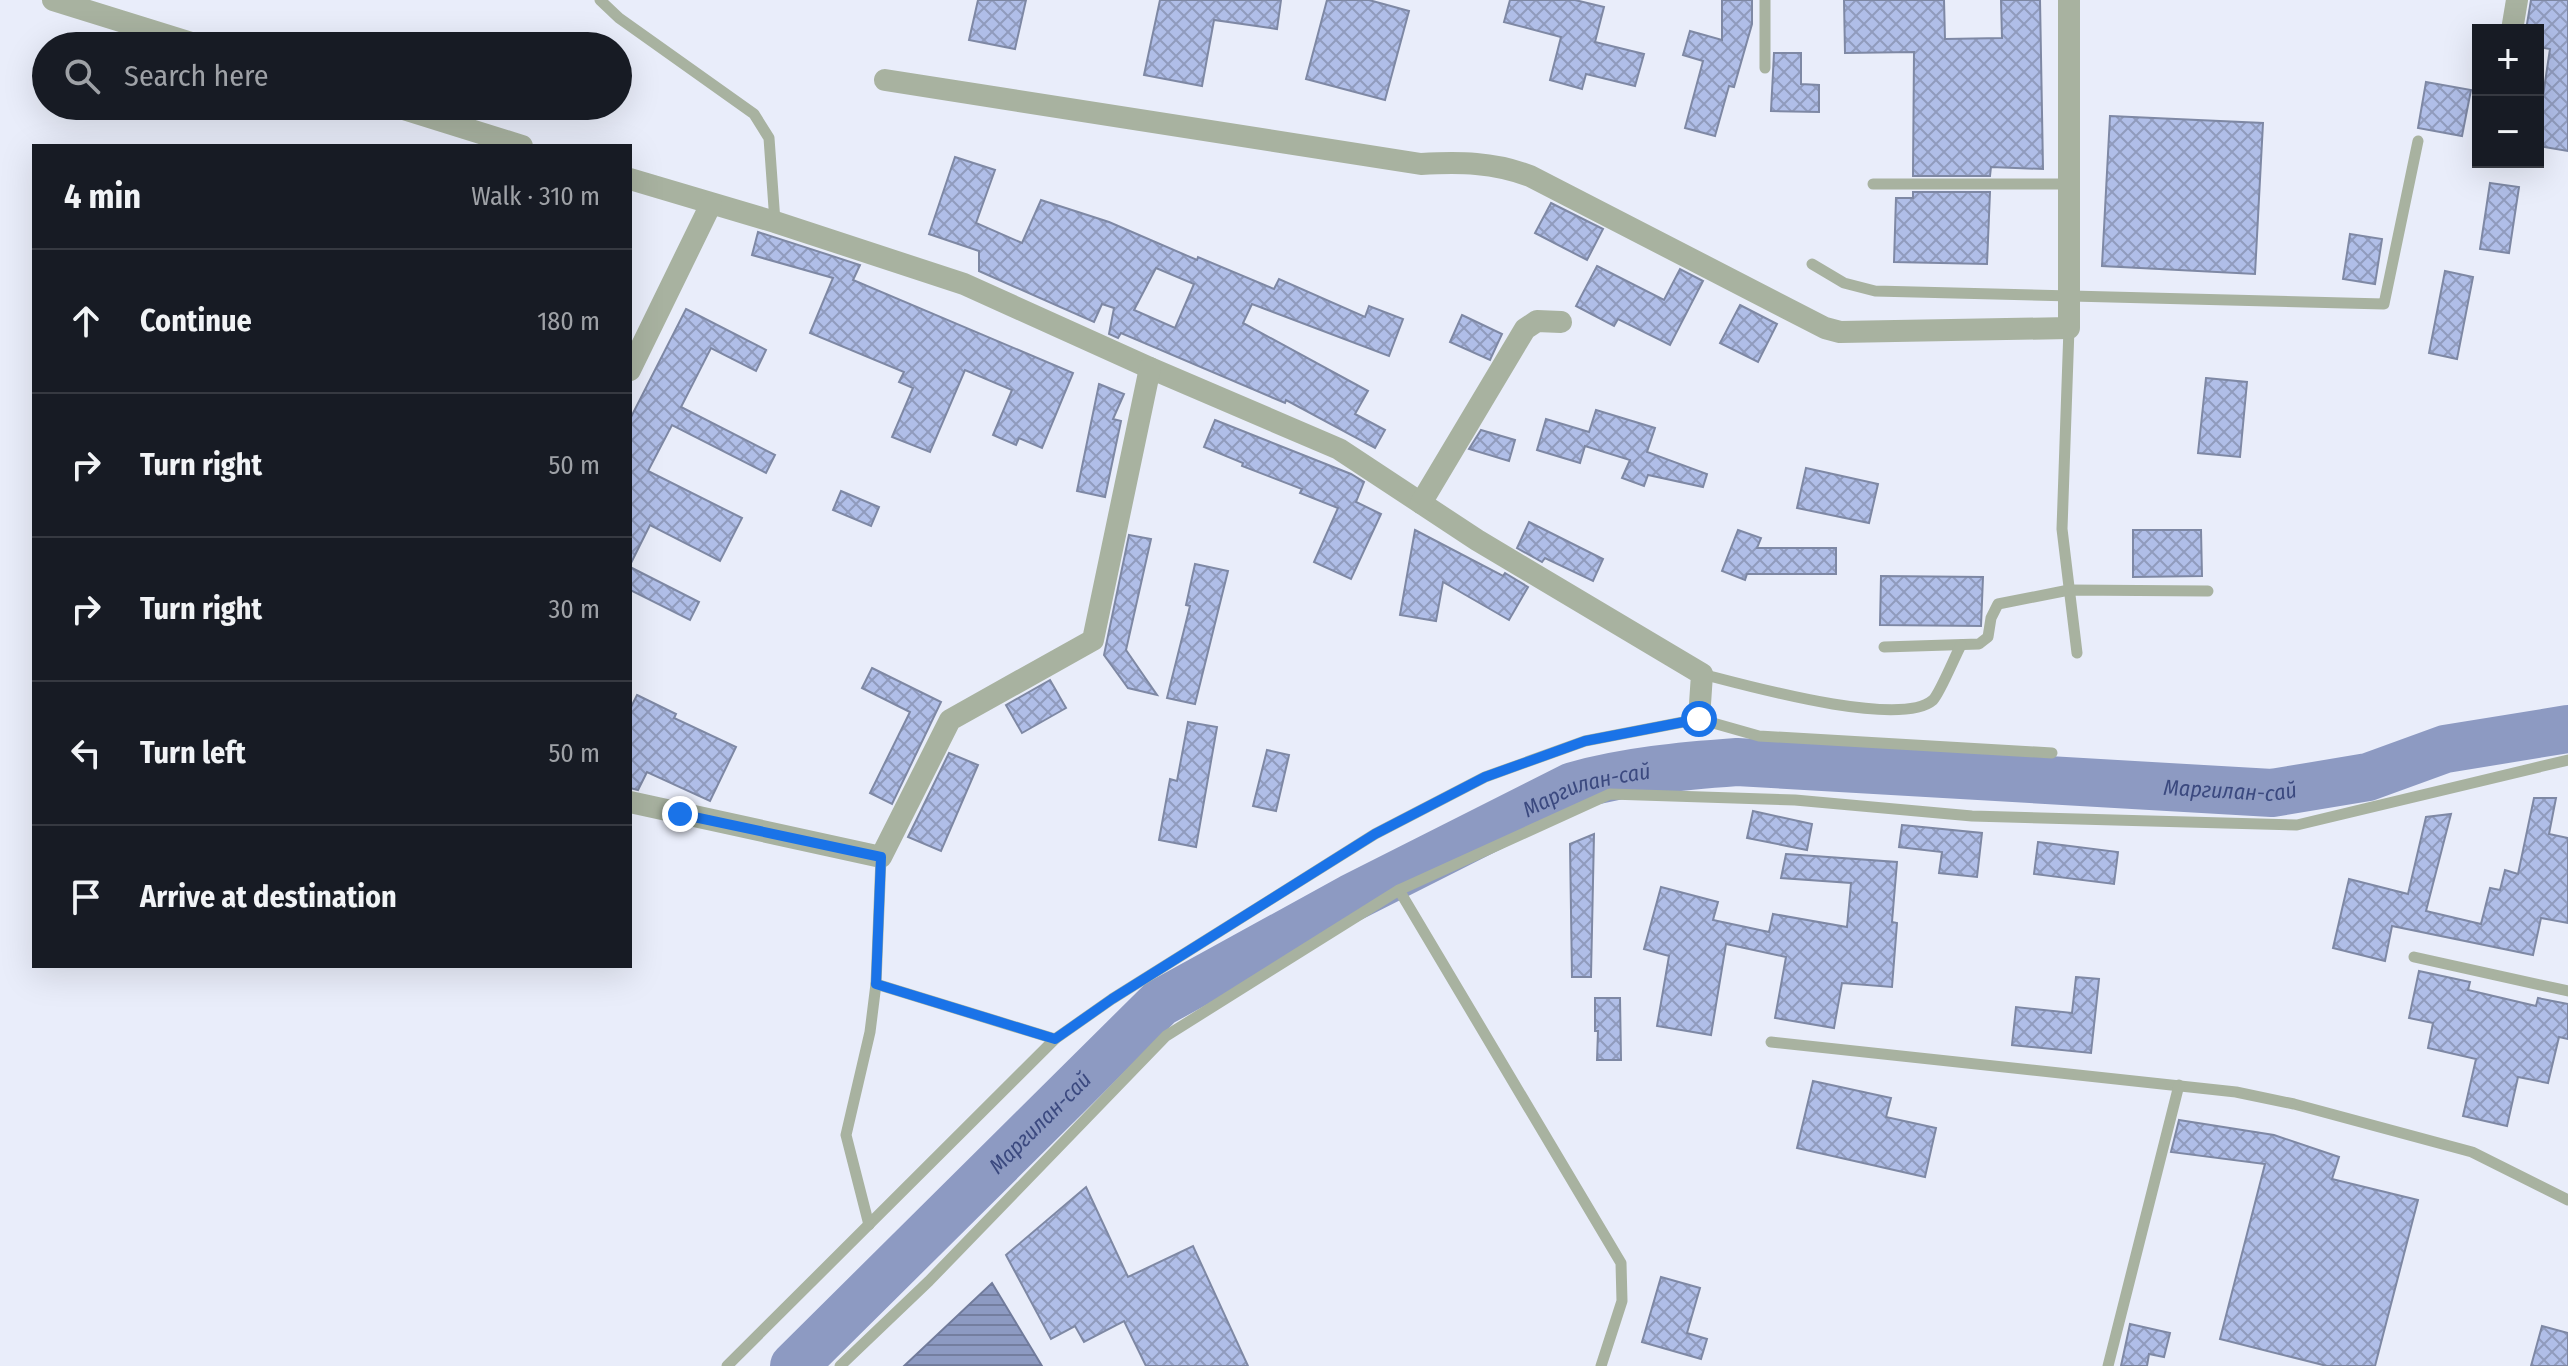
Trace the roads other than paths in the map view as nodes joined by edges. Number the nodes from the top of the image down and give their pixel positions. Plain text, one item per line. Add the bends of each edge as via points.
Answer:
1 (53, 0) edge
2 (600, 0) edge
3 (1765, 0) edge
4 (2069, 0) edge
5 (2517, 0) edge
6 (2513, 24) edge
7 (156, 32) edge
8 (1765, 68) dead end
9 (885, 80) dead end
10 (439, 120) edge
11 (2418, 141) dead end
12 (516, 144) edge
13 (632, 180) edge
14 (1873, 184) dead end
15 (2069, 184) junction
16 (711, 204) junction
17 (775, 222) junction
18 (1812, 264) dead end
19 (2071, 297) junction
20 (1561, 322) dead end
21 (2069, 328) junction
22 (632, 366) edge
23 (1150, 368) junction
24 (1421, 503) junction
25 (2069, 590) junction
26 (2208, 591) dead end
27 (1961, 645) junction
28 (1884, 647) dead end
29 (2077, 653) dead end
30 (1702, 674) junction
31 (1699, 719) junction
32 (2052, 753) dead end
33 (2568, 760) edge
34 (632, 802) edge
35 (881, 857) junction
36 (1399, 890) junction
37 (2414, 957) dead end
38 (876, 984) junction
39 (2568, 991) edge
40 (1055, 1039) junction
41 (1771, 1042) dead end
42 (2179, 1085) junction
43 (2568, 1200) edge
44 (869, 1225) junction
45 (727, 1366) edge
46 (840, 1366) edge
47 (1601, 1366) edge
48 (2108, 1366) edge

1 - 7 street
2 - 17 lane via 754,114 769,138
3 - 8 lane
4 - 15 street
5 - 6 street
9 - 21 street via 1421,164 1467,161 1504,166 1840,332
10 - 12 street
11 - 19 lane via 2384,304
13 - 16 street
14 - 15 lane
15 - 19 street
16 - 17 street
16 - 22 street
17 - 23 street via 964,284
18 - 19 lane via 1844,283 1875,291
19 - 21 street
20 - 24 street via 1537,321 1525,329
21 - 25 lane via 2062,529
23 - 24 street via 1339,449
23 - 35 street via 1093,640 950,720
24 - 30 street
25 - 26 lane
25 - 27 lane via 1998,604 1988,637 1979,644
25 - 29 lane
27 - 28 lane
27 - 30 lane via 1933,700 1908,711 1786,695
30 - 31 street
31 - 32 lane via 1759,736
31 - 40 lane via 1585,741 1485,777 1375,834
33 - 36 lane via 2297,825 1972,816 1795,800 1610,794
34 - 35 street
35 - 38 lane
36 - 46 lane via 1166,1036
36 - 47 lane via 1621,1263 1622,1301
37 - 39 lane
38 - 40 lane
38 - 44 lane via 846,1135
40 - 44 lane
41 - 42 lane
42 - 43 lane via 2294,1104 2472,1152
42 - 48 lane
44 - 45 lane

